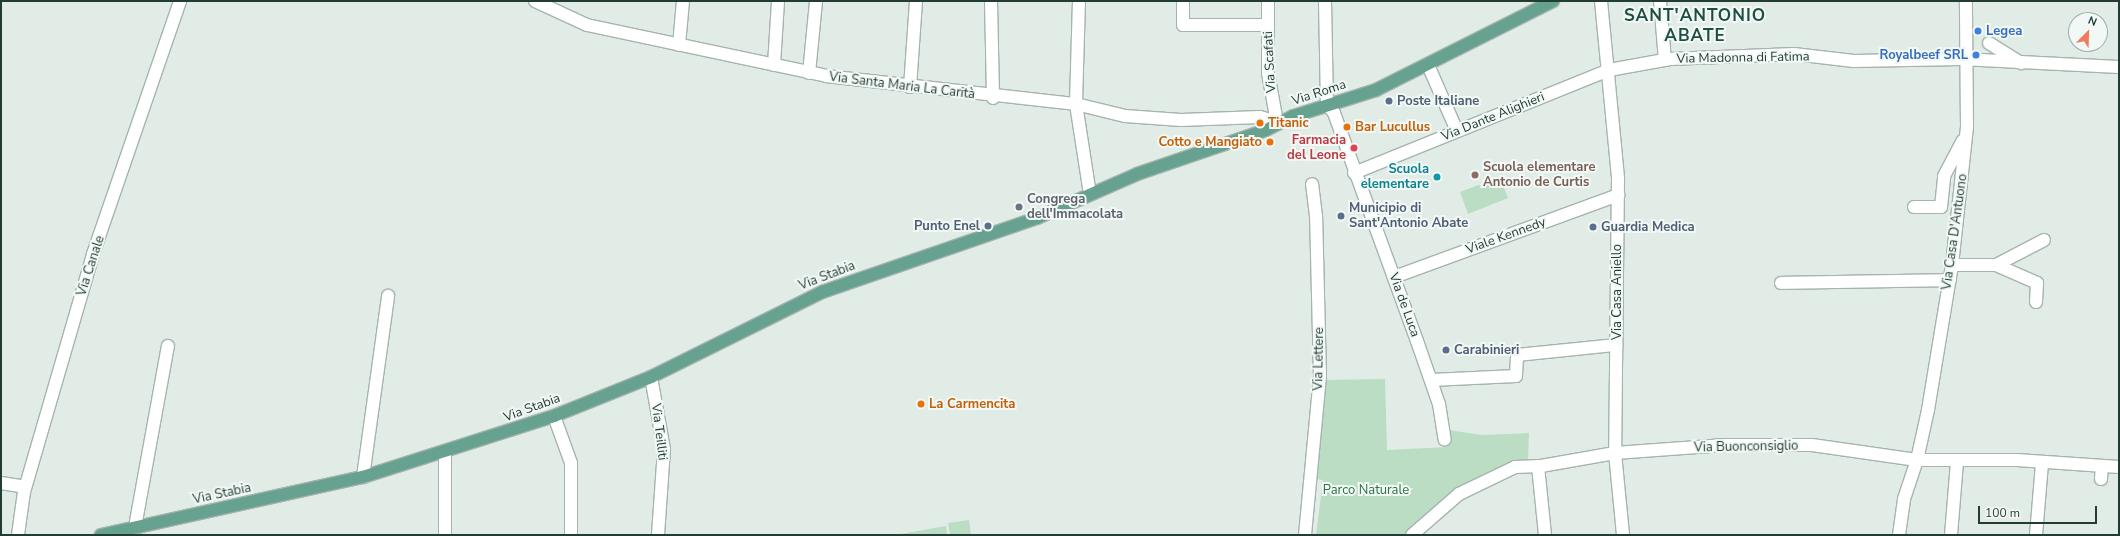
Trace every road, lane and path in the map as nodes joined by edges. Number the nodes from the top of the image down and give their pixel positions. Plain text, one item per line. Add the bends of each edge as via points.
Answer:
1 (180, 1) edge
2 (535, 1) edge
3 (683, 1) edge
4 (778, 1) edge
5 (816, 1) edge
6 (916, 1) edge
7 (991, 1) edge
8 (1078, 1) edge
9 (1183, 1) edge
10 (1268, 1) edge
11 (1325, 1) edge
12 (1553, 1) edge
13 (1601, 1) edge
14 (1660, 1) edge
15 (1966, 1) edge
16 (1268, 25) junction
17 (1989, 44) dead end
18 (679, 45) junction
19 (1665, 60) junction
20 (1966, 61) junction
21 (2022, 64) junction
22 (774, 65) junction
23 (1428, 65) junction
24 (2119, 67) edge
25 (1609, 70) junction
26 (809, 73) junction
27 (910, 87) junction
28 (993, 98) junction
29 (1076, 104) junction
30 (1327, 104) junction
31 (1277, 122) junction
32 (1457, 131) junction
33 (1966, 139) junction
34 (1354, 173) junction
35 (1312, 184) dead end
36 (1090, 194) junction
37 (1618, 195) junction
38 (1914, 207) dead end
39 (2044, 240) dead end
40 (952, 248) joint
41 (1952, 265) junction
42 (1996, 266) junction
43 (1394, 277) junction
44 (1950, 280) junction
45 (1781, 283) dead end
46 (388, 296) dead end
47 (2036, 302) dead end
48 (1616, 345) junction
49 (168, 346) dead end
50 (651, 377) junction
51 (1431, 380) junction
52 (554, 416) junction
53 (1445, 440) dead end
54 (445, 453) junction
55 (1616, 453) junction
56 (1917, 460) junction
57 (1957, 462) junction
58 (2042, 463) junction
59 (1538, 466) junction
60 (2102, 466) junction
61 (2119, 466) edge
62 (363, 476) junction
63 (2101, 479) dead end
64 (1, 483) edge
65 (25, 487) junction
66 (135, 527) junction
67 (18, 535) edge
68 (101, 535) edge
69 (445, 535) edge
70 (571, 535) edge
71 (658, 535) edge
72 (1305, 535) edge
73 (1412, 535) edge
74 (1545, 535) edge
75 (1623, 535) edge
76 (1899, 535) edge
77 (1951, 535) edge
78 (2036, 535) edge

1 - 65 street, Via Canale via 93,254
2 - 18 street, Via Santa Maria La Carità via 587,26
3 - 18 street
4 - 22 street
5 - 26 street
6 - 27 street
7 - 28 street
8 - 29 street
9 - 16 street via 1183,25
10 - 16 street, Via Scafati
11 - 30 street
12 - 23 main road, Via Roma
13 - 25 street, Via Casa Aniello
14 - 19 street
15 - 20 street, Via Casa D'Antuono
16 - 31 street, Via Scafati via 1268,73
17 - 21 street, Via Madonna di Fatima
18 - 22 street, Via Santa Maria La Carità
19 - 20 street, Via Madonna di Fatima via 1794,54 1854,61
19 - 25 street, Via Madonna di Fatima
20 - 21 street, Via Madonna di Fatima
20 - 33 street, Via Casa D'Antuono
21 - 24 street, Via Madonna di Fatima
22 - 26 street, Via Santa Maria La Carità
23 - 30 main road, Via Roma via 1376,90
23 - 32 street
25 - 32 street, Via Dante Alighieri
25 - 37 street, Via Casa Aniello
26 - 27 street, Via Santa Maria La Carità
27 - 28 street, Via Santa Maria La Carità
28 - 29 street, Via Santa Maria La Carità
29 - 31 street, Via Santa Maria La Carità via 1125,116 1181,120 1260,117
29 - 36 street
30 - 31 main road, Via Roma
30 - 34 street, Via de Luca via 1334,113
31 - 36 main road, Via Roma via 1266,130 1137,174
32 - 34 street, Via Dante Alighieri
33 - 38 street via 1944,176 1941,207
33 - 41 street, Via Casa D'Antuono
34 - 43 street, Via de Luca
35 - 72 street, Via Lettere via 1316,216 1320,376
36 - 40 main road, Via Roma via 1037,218
37 - 43 street, Viale Kennedy
37 - 48 street, Via Casa Aniello
39 - 42 street
40 - 50 main road, Via Stabia via 822,292
41 - 42 street
41 - 44 street, Via Casa D'Antuono
42 - 47 street via 2037,283
43 - 51 street, Via de Luca
44 - 45 street
44 - 56 street, Via Casa D'Antuono
46 - 62 street
48 - 51 street via 1517,355 1516,376
48 - 55 street, Via Casa Aniello
49 - 66 street
50 - 52 main road, Via Stabia
50 - 71 street, Via Teilliti via 664,449
51 - 53 street, Via de Luca
52 - 54 main road, Via Stabia
52 - 70 street via 571,463
54 - 62 main road, Via Stabia
54 - 69 street
55 - 56 street, Via Buonconsiglio via 1725,445 1812,445
55 - 59 street, Via Buonconsiglio
55 - 75 street, Via Casa Aniello
56 - 57 street, Via Buonconsiglio
56 - 76 street, Via Casa D'Antuono via 1904,499
57 - 58 street, Via Buonconsiglio
57 - 77 street
58 - 60 street, Via Buonconsiglio
58 - 78 street
59 - 73 street, Via Buonconsiglio via 1515,467 1459,494
59 - 74 street
60 - 61 street, Via Buonconsiglio
60 - 63 street
62 - 66 main road, Via Stabia
64 - 65 street
65 - 67 street, Via Canale
66 - 68 main road, Via Stabia

